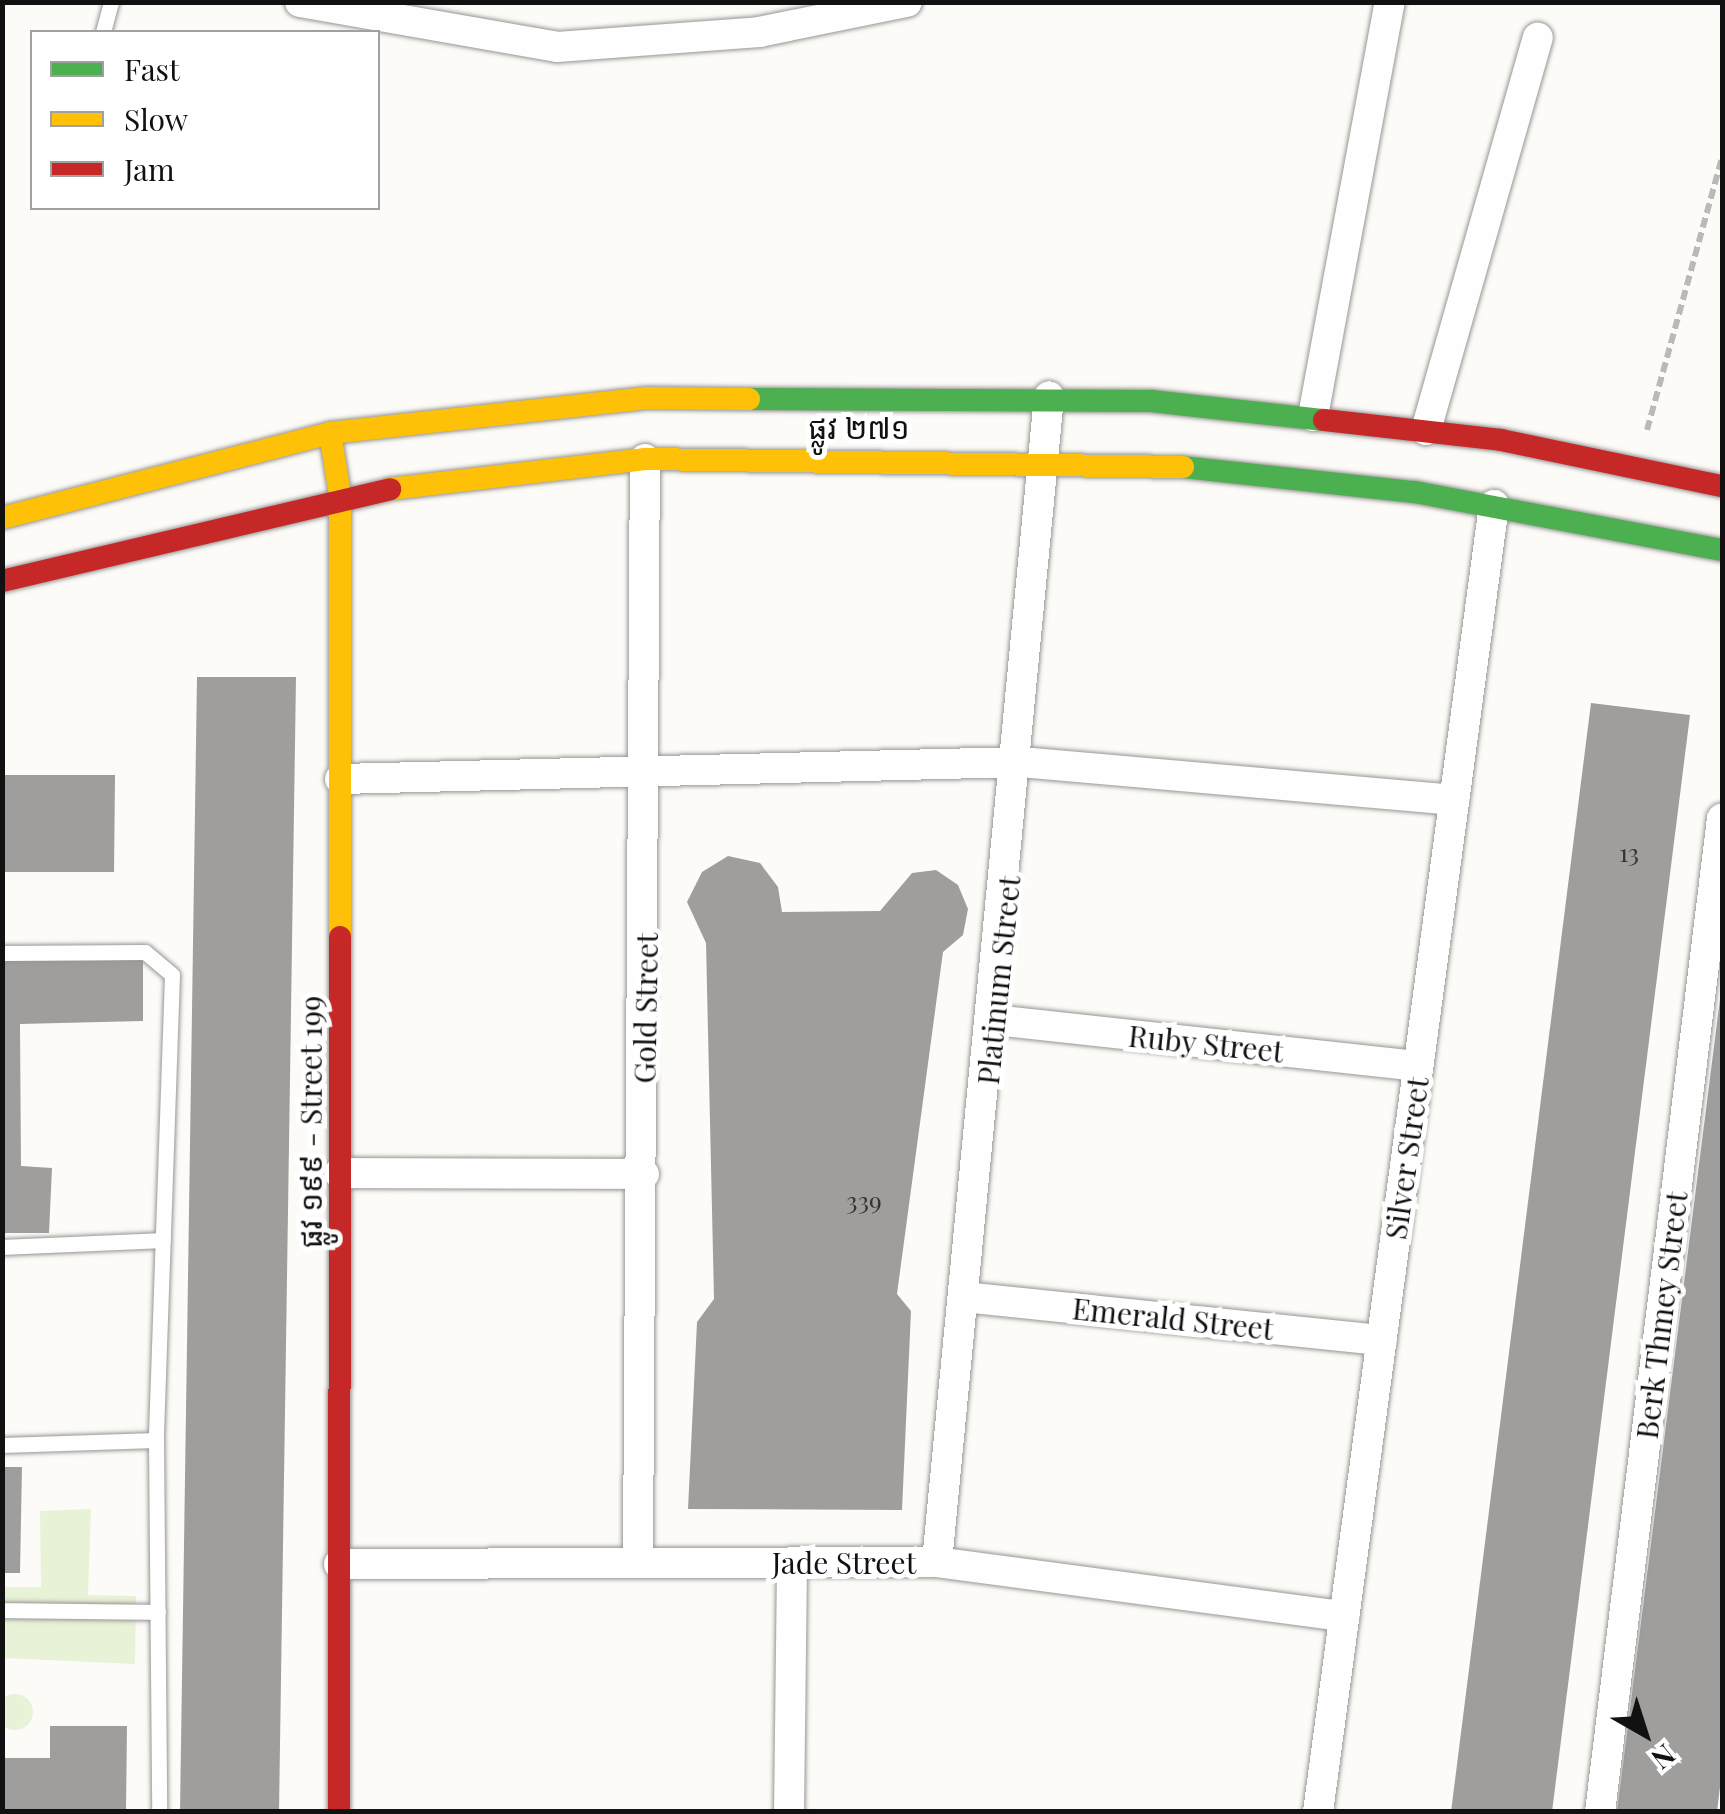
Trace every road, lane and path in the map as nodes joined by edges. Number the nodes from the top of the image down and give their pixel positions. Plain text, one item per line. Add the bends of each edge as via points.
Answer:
1 (111, 2) edge
2 (300, 2) edge
3 (907, 2) edge
4 (1390, 2) edge
5 (104, 30) edge
6 (1538, 38) dead end
7 (1722, 157) edge
8 (1049, 396) junction
9 (1314, 416) junction
10 (1426, 430) junction
11 (330, 433) junction
12 (645, 458) junction
13 (1045, 458) junction
14 (1638, 465) junction
15 (1722, 486) edge
16 (340, 495) junction
17 (1494, 504) junction
18 (2, 518) edge
19 (1722, 550) edge
20 (2, 582) edge
21 (1020, 762) junction
22 (648, 768) junction
23 (340, 779) junction
24 (1454, 800) junction
25 (1722, 818) edge
26 (2, 953) edge
27 (994, 1020) junction
28 (1418, 1066) junction
29 (340, 1173) junction
30 (644, 1174) junction
31 (163, 1240) junction
32 (2, 1247) edge
33 (964, 1297) junction
34 (1382, 1340) junction
35 (156, 1440) junction
36 (2, 1445) edge
37 (638, 1558) junction
38 (792, 1562) junction
39 (937, 1562) junction
40 (340, 1564) junction
41 (2, 1610) edge
42 (158, 1612) junction
43 (1344, 1616) junction
44 (159, 1812) edge
45 (339, 1812) edge
46 (789, 1812) edge
47 (1318, 1812) edge
48 (1600, 1812) edge

1 - 5 lane
2 - 3 street via 557,47 759,32
4 - 9 street
6 - 10 street
7 - 14 path
8 - 9 main road, ផ្លូវ ២៧១
8 - 11 main road, ផ្លូវ ២៧១ via 647,398
8 - 13 street, Platinum Street
9 - 10 main road, ផ្លូវ ២៧១
10 - 14 main road, ផ្លូវ ២៧១
11 - 16 main road, ផ្លូវ ១៩៩ - Street 199
11 - 18 main road, ផ្លូវ ២៧១
12 - 13 main road, ផ្លូវ ២៧១
12 - 16 main road, ផ្លូវ ២៧១
12 - 22 street, Gold Street
13 - 17 main road, ផ្លូវ ២៧១
13 - 21 street, Platinum Street
14 - 15 main road, ផ្លូវ ២៧១
16 - 20 main road, ផ្លូវ ២៧១
16 - 23 main road, ផ្លូវ ១៩៩ - Street 199
17 - 19 main road, ផ្លូវ ២៧១
17 - 24 street, Silver Street
21 - 22 street
21 - 24 street
21 - 27 street, Platinum Street
22 - 23 street
22 - 30 street, Gold Street
23 - 29 main road, ផ្លូវ ១៩៩ - Street 199
24 - 28 street, Silver Street
25 - 48 street, Berk Thmey Street
26 - 31 lane via 145,952 172,975
27 - 28 street, Ruby Street
27 - 33 street, Platinum Street
28 - 34 street, Silver Street
29 - 30 street
29 - 40 main road, ផ្លូវ ១៩៩ - Street 199
30 - 37 street, Gold Street
31 - 32 lane
31 - 35 lane
33 - 34 street, Emerald Street
33 - 39 street, Platinum Street
34 - 43 street, Silver Street
35 - 36 lane
35 - 42 lane
37 - 38 street, Jade Street
37 - 40 street, Jade Street
38 - 39 street, Jade Street
38 - 46 street
39 - 43 street, Jade Street
40 - 45 main road, ផ្លូវ ១៩៩ - Street 199
41 - 42 lane
42 - 44 lane
43 - 47 street, Silver Street

